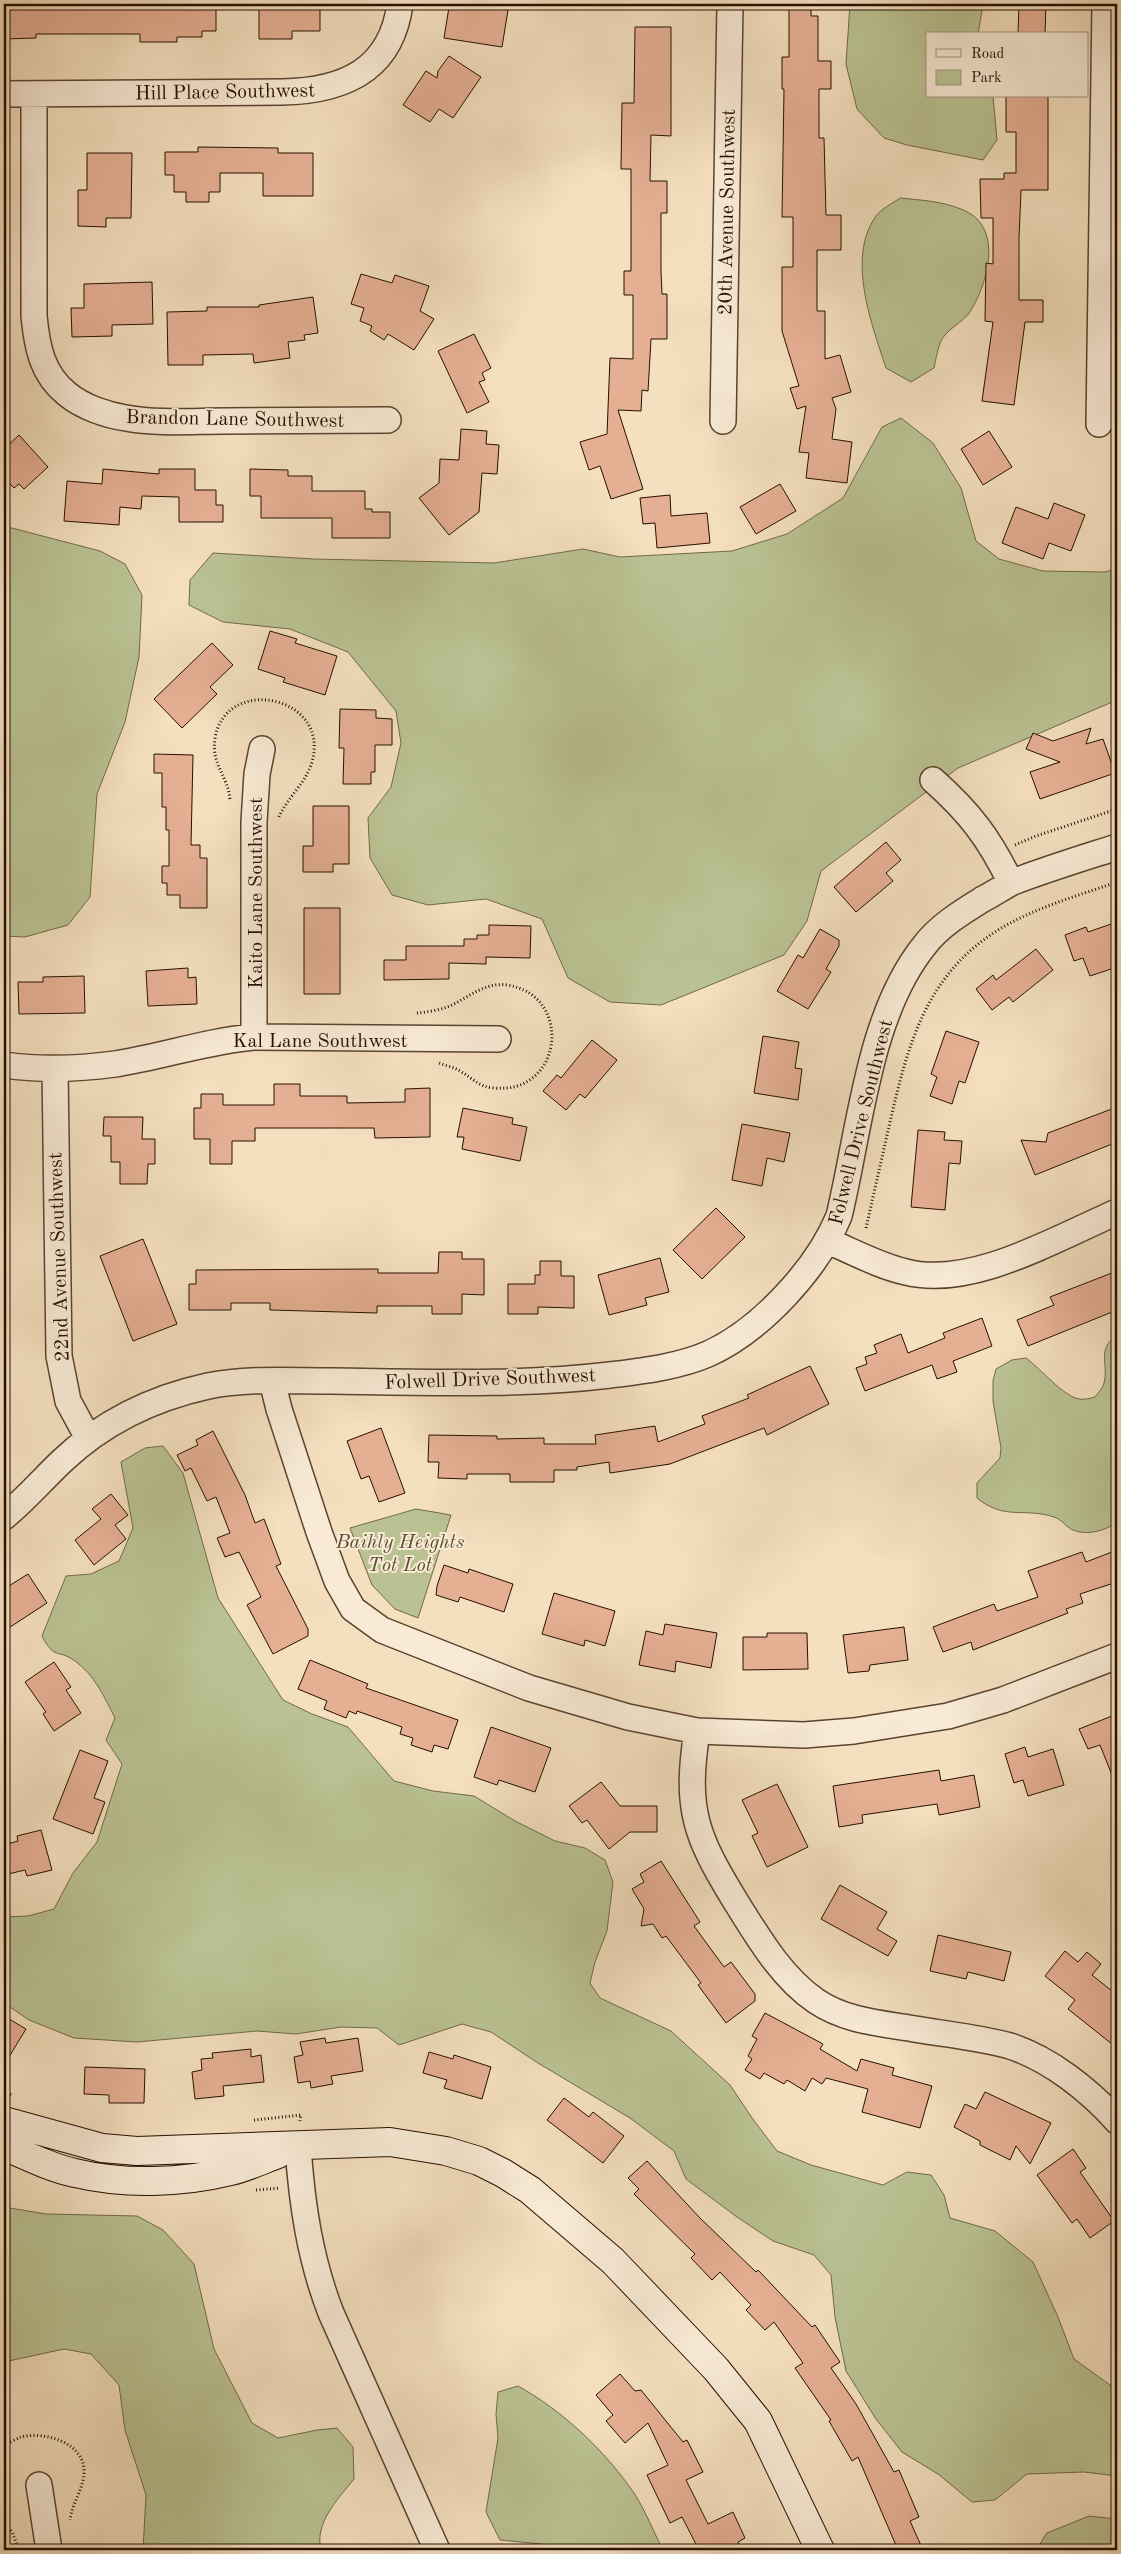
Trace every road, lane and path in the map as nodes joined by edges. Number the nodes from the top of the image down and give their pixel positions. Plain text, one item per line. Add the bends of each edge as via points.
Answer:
1 (400, 4) edge
2 (730, 4) edge
3 (1105, 4) edge
4 (4, 94) edge
5 (34, 94) junction
6 (1110, 107) edge
7 (388, 420) dead end
8 (723, 421) dead end
9 (1099, 424) dead end
10 (262, 749) dead end
11 (933, 780) dead end
12 (1117, 809) edge
13 (1117, 847) edge
14 (997, 854) junction
15 (1117, 882) edge
16 (1011, 883) junction
17 (254, 1037) junction
18 (498, 1039) dead end
19 (4, 1065) edge
20 (54, 1069) junction
21 (1117, 1212) edge
22 (866, 1228) dead end
23 (828, 1240) junction
24 (272, 1381) junction
25 (88, 1438) junction
26 (4, 1518) edge
27 (1117, 1656) edge
28 (697, 1731) junction
29 (4, 2090) edge
30 (11, 2110) edge
31 (301, 2115) dead end
32 (245, 2121) dead end
33 (1117, 2121) edge
34 (4, 2146) edge
35 (298, 2147) junction
36 (39, 2485) dead end
37 (4, 2522) edge
38 (19, 2550) edge
39 (49, 2550) edge
40 (437, 2550) edge
41 (820, 2550) edge

1 - 5 street, Hill Place Southwest via 393,30 372,64 351,79 323,90
2 - 8 street, 20th Avenue Southwest
3 - 6 street
4 - 5 street, Hill Place Southwest
5 - 7 street, Brandon Lane Southwest via 34,316 39,353 47,371 67,394 111,415 150,421
6 - 9 street
10 - 17 street, Kaito Lane Southwest via 254,822
11 - 14 street via 971,816
12 - 14 path via 1036,836
13 - 16 street, Folwell Drive Southwest
14 - 16 street
15 - 22 path via 1057,902 999,930 972,949 928,1002 910,1043
16 - 23 street, Folwell Drive Southwest via 937,932 924,945 899,984 874,1056 843,1200
17 - 18 street, Kal Lane Southwest
17 - 20 street, Kal Lane Southwest via 198,1044 116,1064
19 - 20 street, Kal Lane Southwest
20 - 25 street, 22nd Avenue Southwest via 59,1356 68,1401
21 - 23 street via 998,1264 950,1276 907,1273
23 - 24 street, Folwell Drive Southwest via 780,1300 727,1345 705,1355 662,1366 552,1380
24 - 25 street, Folwell Drive Southwest via 235,1382 167,1398 108,1424
24 - 28 street via 319,1532 344,1594 366,1620 413,1643 529,1688 628,1717
25 - 26 street, Folwell Drive Southwest
27 - 28 street via 1003,1700 948,1716 804,1735
28 - 33 street via 691,1778 692,1799 704,1846 760,1940 802,1990 838,2013 867,2022 1010,2047 1061,2073 1105,2107
29 - 30 path
30 - 35 street via 102,2148 136,2151
31 - 32 path
34 - 35 street via 75,2173 123,2180 181,2180 232,2170
35 - 40 street via 305,2222 330,2313
35 - 41 street via 348,2142 416,2145 479,2161 530,2190 613,2261 745,2404 770,2445
36 - 39 street
37 - 38 path

